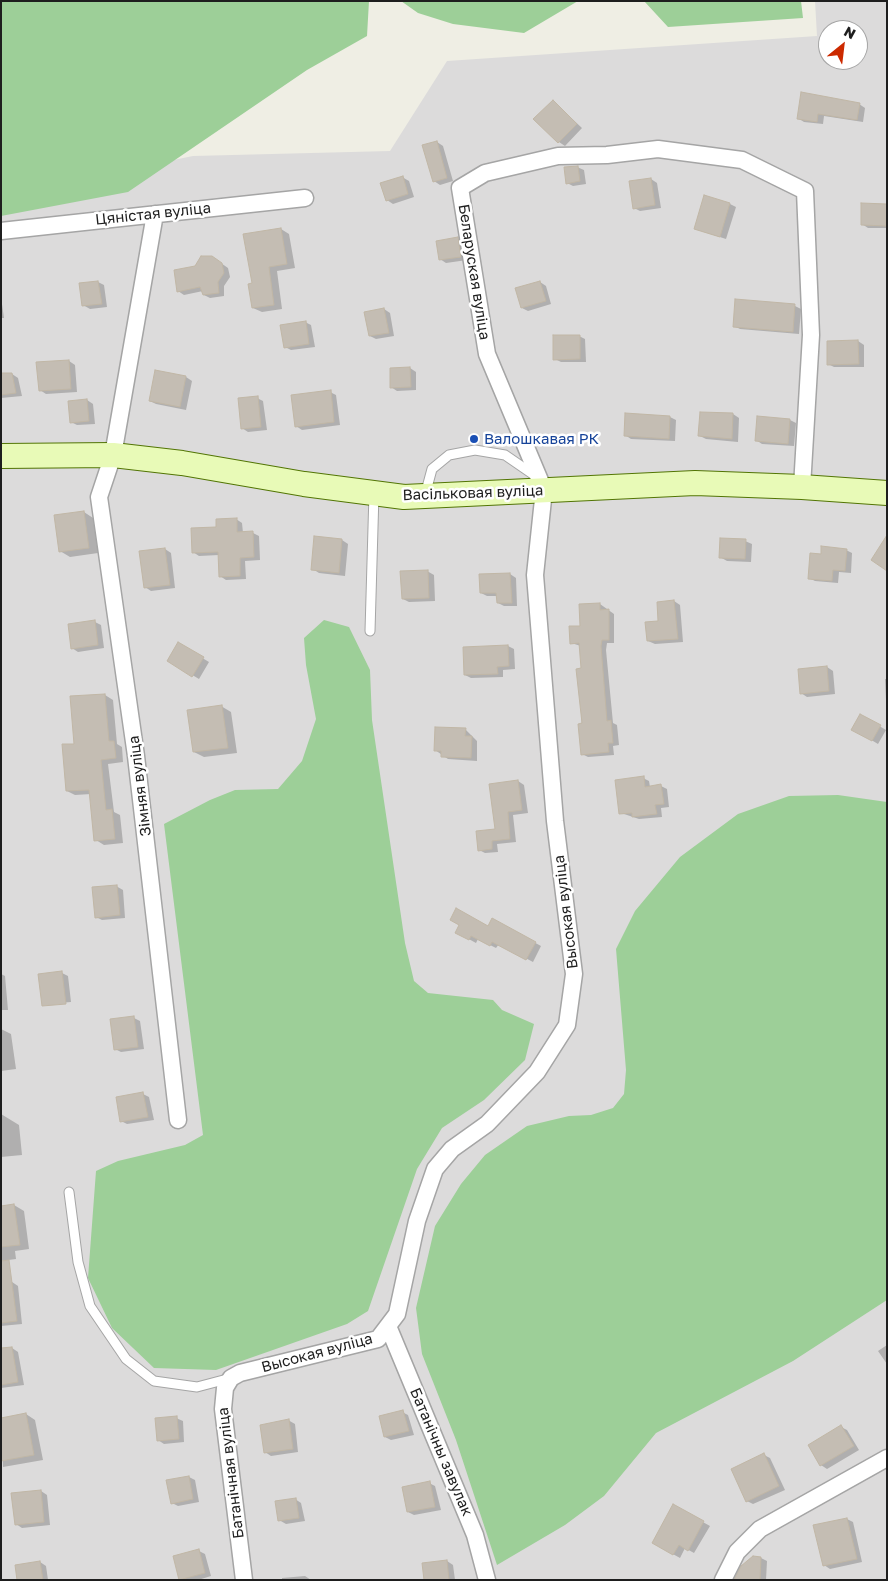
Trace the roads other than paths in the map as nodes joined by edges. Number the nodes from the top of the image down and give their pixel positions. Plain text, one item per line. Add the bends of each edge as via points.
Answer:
1 (305, 198) dead end
2 (155, 214) junction
3 (1, 231) edge
4 (113, 455) junction
5 (1, 456) edge
6 (542, 484) junction
7 (802, 487) junction
8 (374, 493) junction
9 (887, 493) edge
10 (425, 496) junction
11 (370, 631) dead end
12 (178, 1120) dead end
13 (69, 1192) dead end
14 (388, 1326) junction
15 (236, 1376) junction
16 (887, 1458) edge
17 (244, 1580) edge
18 (487, 1580) edge
19 (723, 1580) edge

1 - 2 street, Цяністая вуліца
2 - 3 street, Цяністая вуліца
2 - 4 street, Зімняя вуліца
4 - 5 street, Васільковая вуліца
4 - 8 street, Васільковая вуліца
4 - 12 street, Зімняя вуліца via 99,496 136,756
6 - 7 street, Васільковая вуліца via 694,483
6 - 7 street, Беларуская вуліца via 487,354 460,188 485,173 558,156 658,149 742,160 806,191 811,335
6 - 10 street, Васільковая вуліца
6 - 10 lane via 505,455 475,450 449,456 432,469
6 - 14 street, Высокая вуліца via 535,575 555,821 574,974 567,1025 537,1072 487,1124 452,1148 435,1169 417,1222 397,1314
7 - 9 street, Васільковая вуліца
8 - 10 street, Васільковая вуліца
8 - 11 lane
13 - 15 lane via 78,1262 90,1306 126,1360 154,1381 198,1387
14 - 15 street, Высокая вуліца via 378,1339
14 - 18 street, Батанічны завулак via 476,1535
15 - 17 street, Батанічная вуліца via 225,1388 223,1409
16 - 19 street via 760,1530 737,1552

